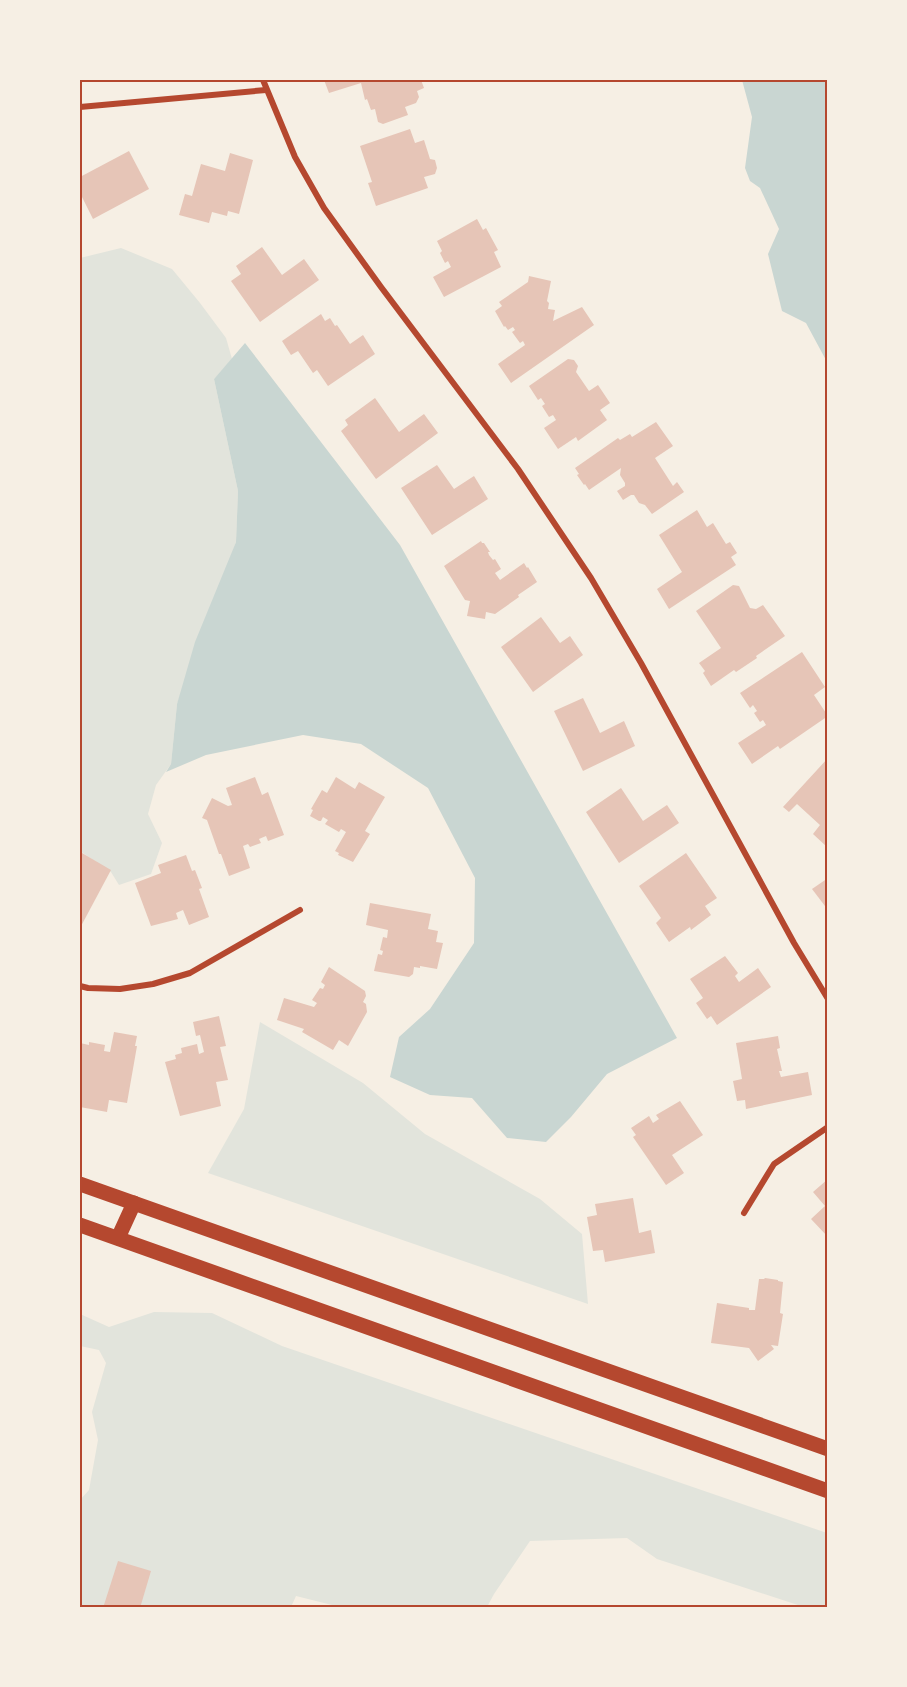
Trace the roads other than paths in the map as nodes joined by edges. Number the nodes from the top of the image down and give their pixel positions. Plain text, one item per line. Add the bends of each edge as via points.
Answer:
1 (263, 80) edge
2 (266, 90) junction
3 (80, 107) edge
4 (300, 910) dead end
5 (80, 986) edge
6 (828, 999) edge
7 (828, 1127) edge
8 (80, 1184) edge
9 (134, 1203) junction
10 (744, 1213) dead end
11 (80, 1225) edge
12 (118, 1238) junction
13 (828, 1449) edge
14 (828, 1491) edge

1 - 2 street
2 - 3 street
2 - 6 street via 295,157 324,208 518,469 591,578
4 - 5 street via 190,973 120,989
7 - 10 street via 774,1164
8 - 9 main road
9 - 12 main road
9 - 13 main road
11 - 12 main road
12 - 14 main road

